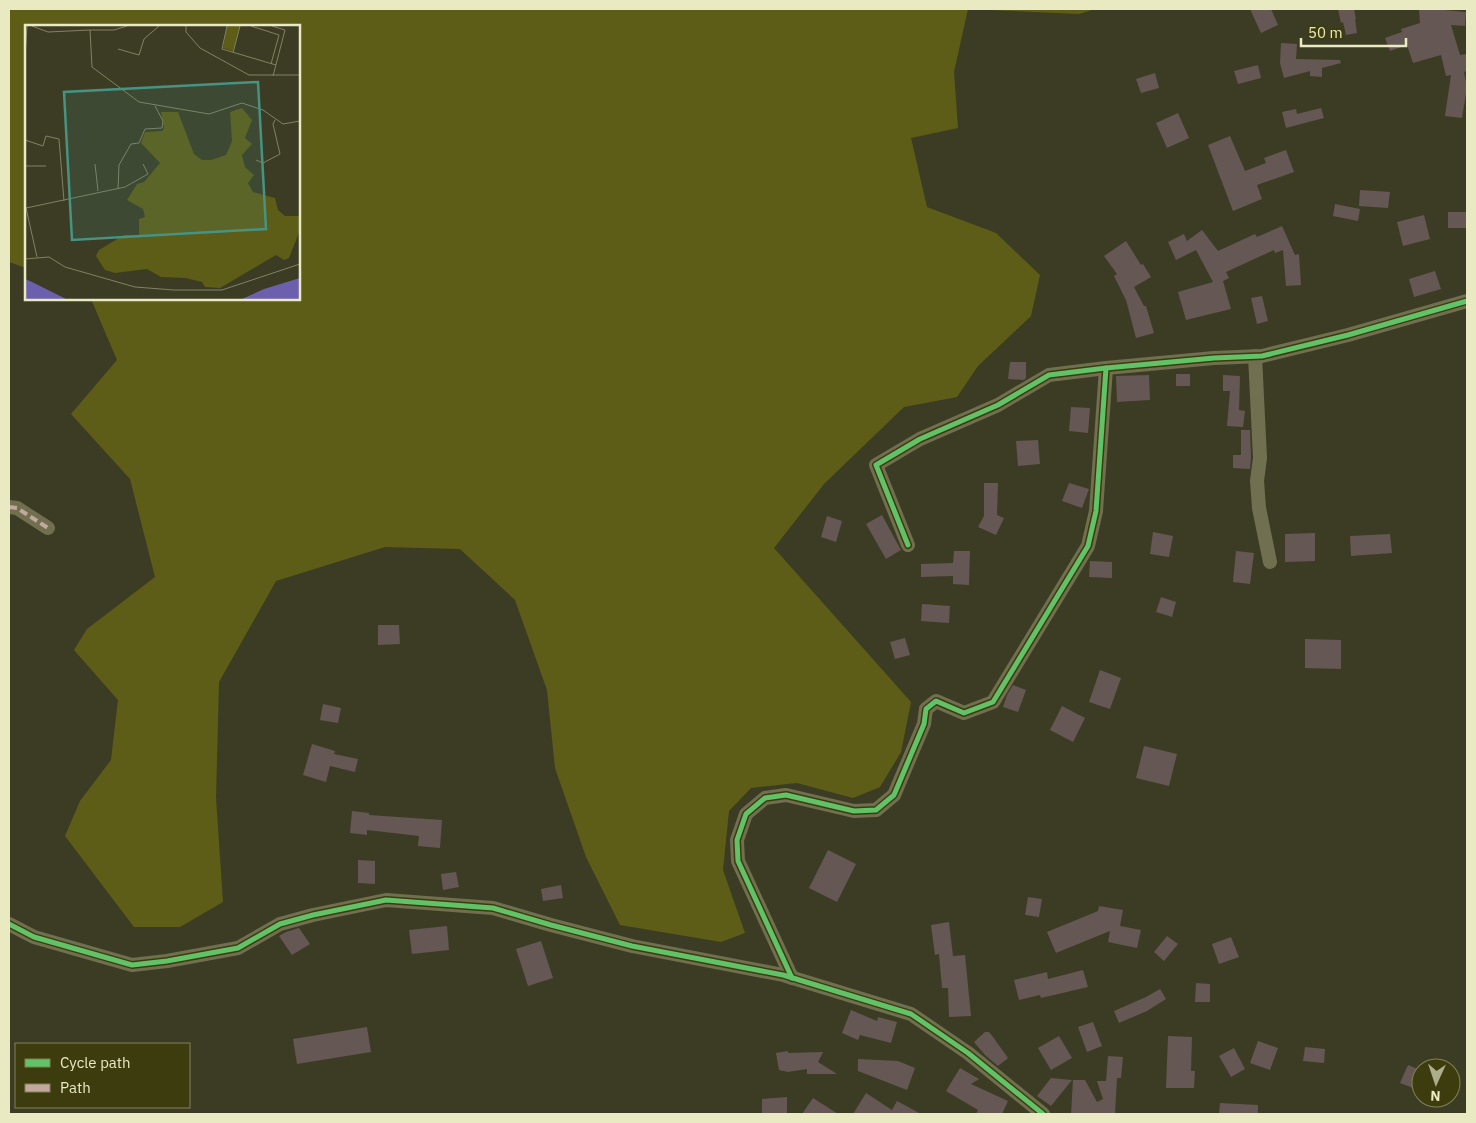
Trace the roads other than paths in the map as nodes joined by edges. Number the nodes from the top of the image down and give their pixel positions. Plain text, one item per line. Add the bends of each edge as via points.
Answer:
1 (1467, 301) edge
2 (1255, 356) junction
3 (1106, 368) junction
4 (9, 506) edge
5 (48, 528) dead end
6 (908, 545) dead end
7 (1270, 562) dead end
8 (9, 924) edge
9 (792, 978) junction
10 (1043, 1114) edge

1 - 2 street via 1348,335
2 - 3 street
2 - 7 street via 1259,508
3 - 6 street via 1049,375 998,405 920,439 876,465
3 - 9 street via 1096,511 1088,546 993,702 964,712 936,701 926,709 924,724 894,795 876,810 854,811 786,795 765,798 746,814 738,840 738,861
4 - 5 street
8 - 9 street via 34,938 132,966 238,948 280,924 386,900 493,908 632,946
9 - 10 street via 912,1014

